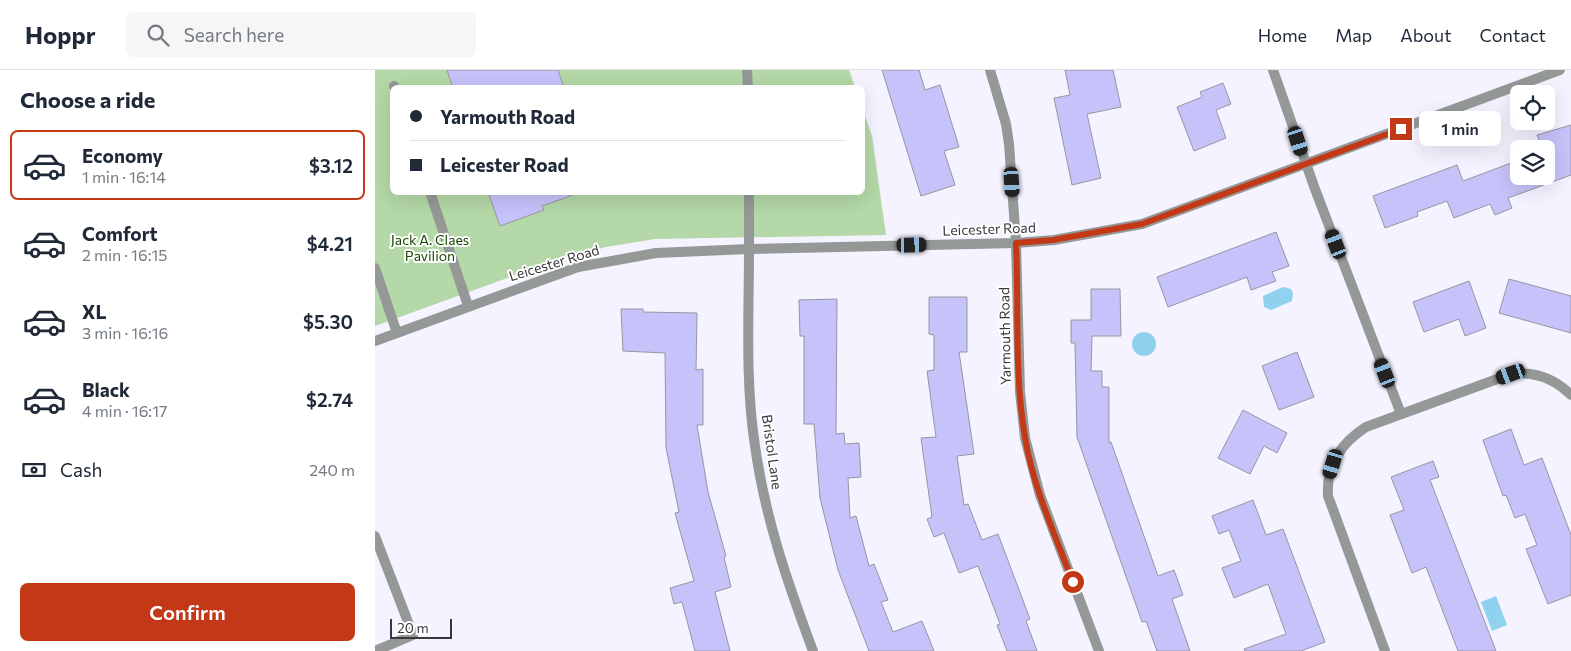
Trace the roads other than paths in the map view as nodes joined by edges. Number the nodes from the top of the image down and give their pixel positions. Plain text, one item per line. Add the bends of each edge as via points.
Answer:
1 (747, 70) edge
2 (990, 70) edge
3 (1273, 70) edge
4 (1560, 70) edge
5 (747, 85) edge
6 (1306, 165) junction
7 (431, 195) edge
8 (749, 195) edge
9 (1016, 243) junction
10 (749, 249) junction
11 (375, 268) edge
12 (468, 306) junction
13 (397, 333) junction
14 (375, 341) edge
15 (1571, 395) edge
16 (1401, 414) junction
17 (375, 536) edge
18 (375, 651) edge
19 (813, 651) edge
20 (1099, 651) edge
21 (1385, 651) edge

1 - 5 street
2 - 9 street, Yarmouth Road via 1006,124
3 - 6 street
4 - 6 street, Leicester Road
6 - 9 street, Leicester Road via 1142,224 1053,240
6 - 16 street
7 - 12 street
8 - 10 street, Bristol Lane
9 - 10 street, Leicester Road
9 - 20 street, Yarmouth Road via 1020,392 1025,438 1041,495
10 - 12 street, Leicester Road via 656,253 615,259 578,268
10 - 19 street, Bristol Lane via 750,389 755,446 777,553
11 - 13 street
12 - 13 street, Leicester Road
13 - 14 street, Leicester Road
15 - 16 street via 1555,381 1526,372 1511,374
16 - 21 street via 1352,436 1341,448 1327,482 1332,510
17 - 18 street via 413,635

